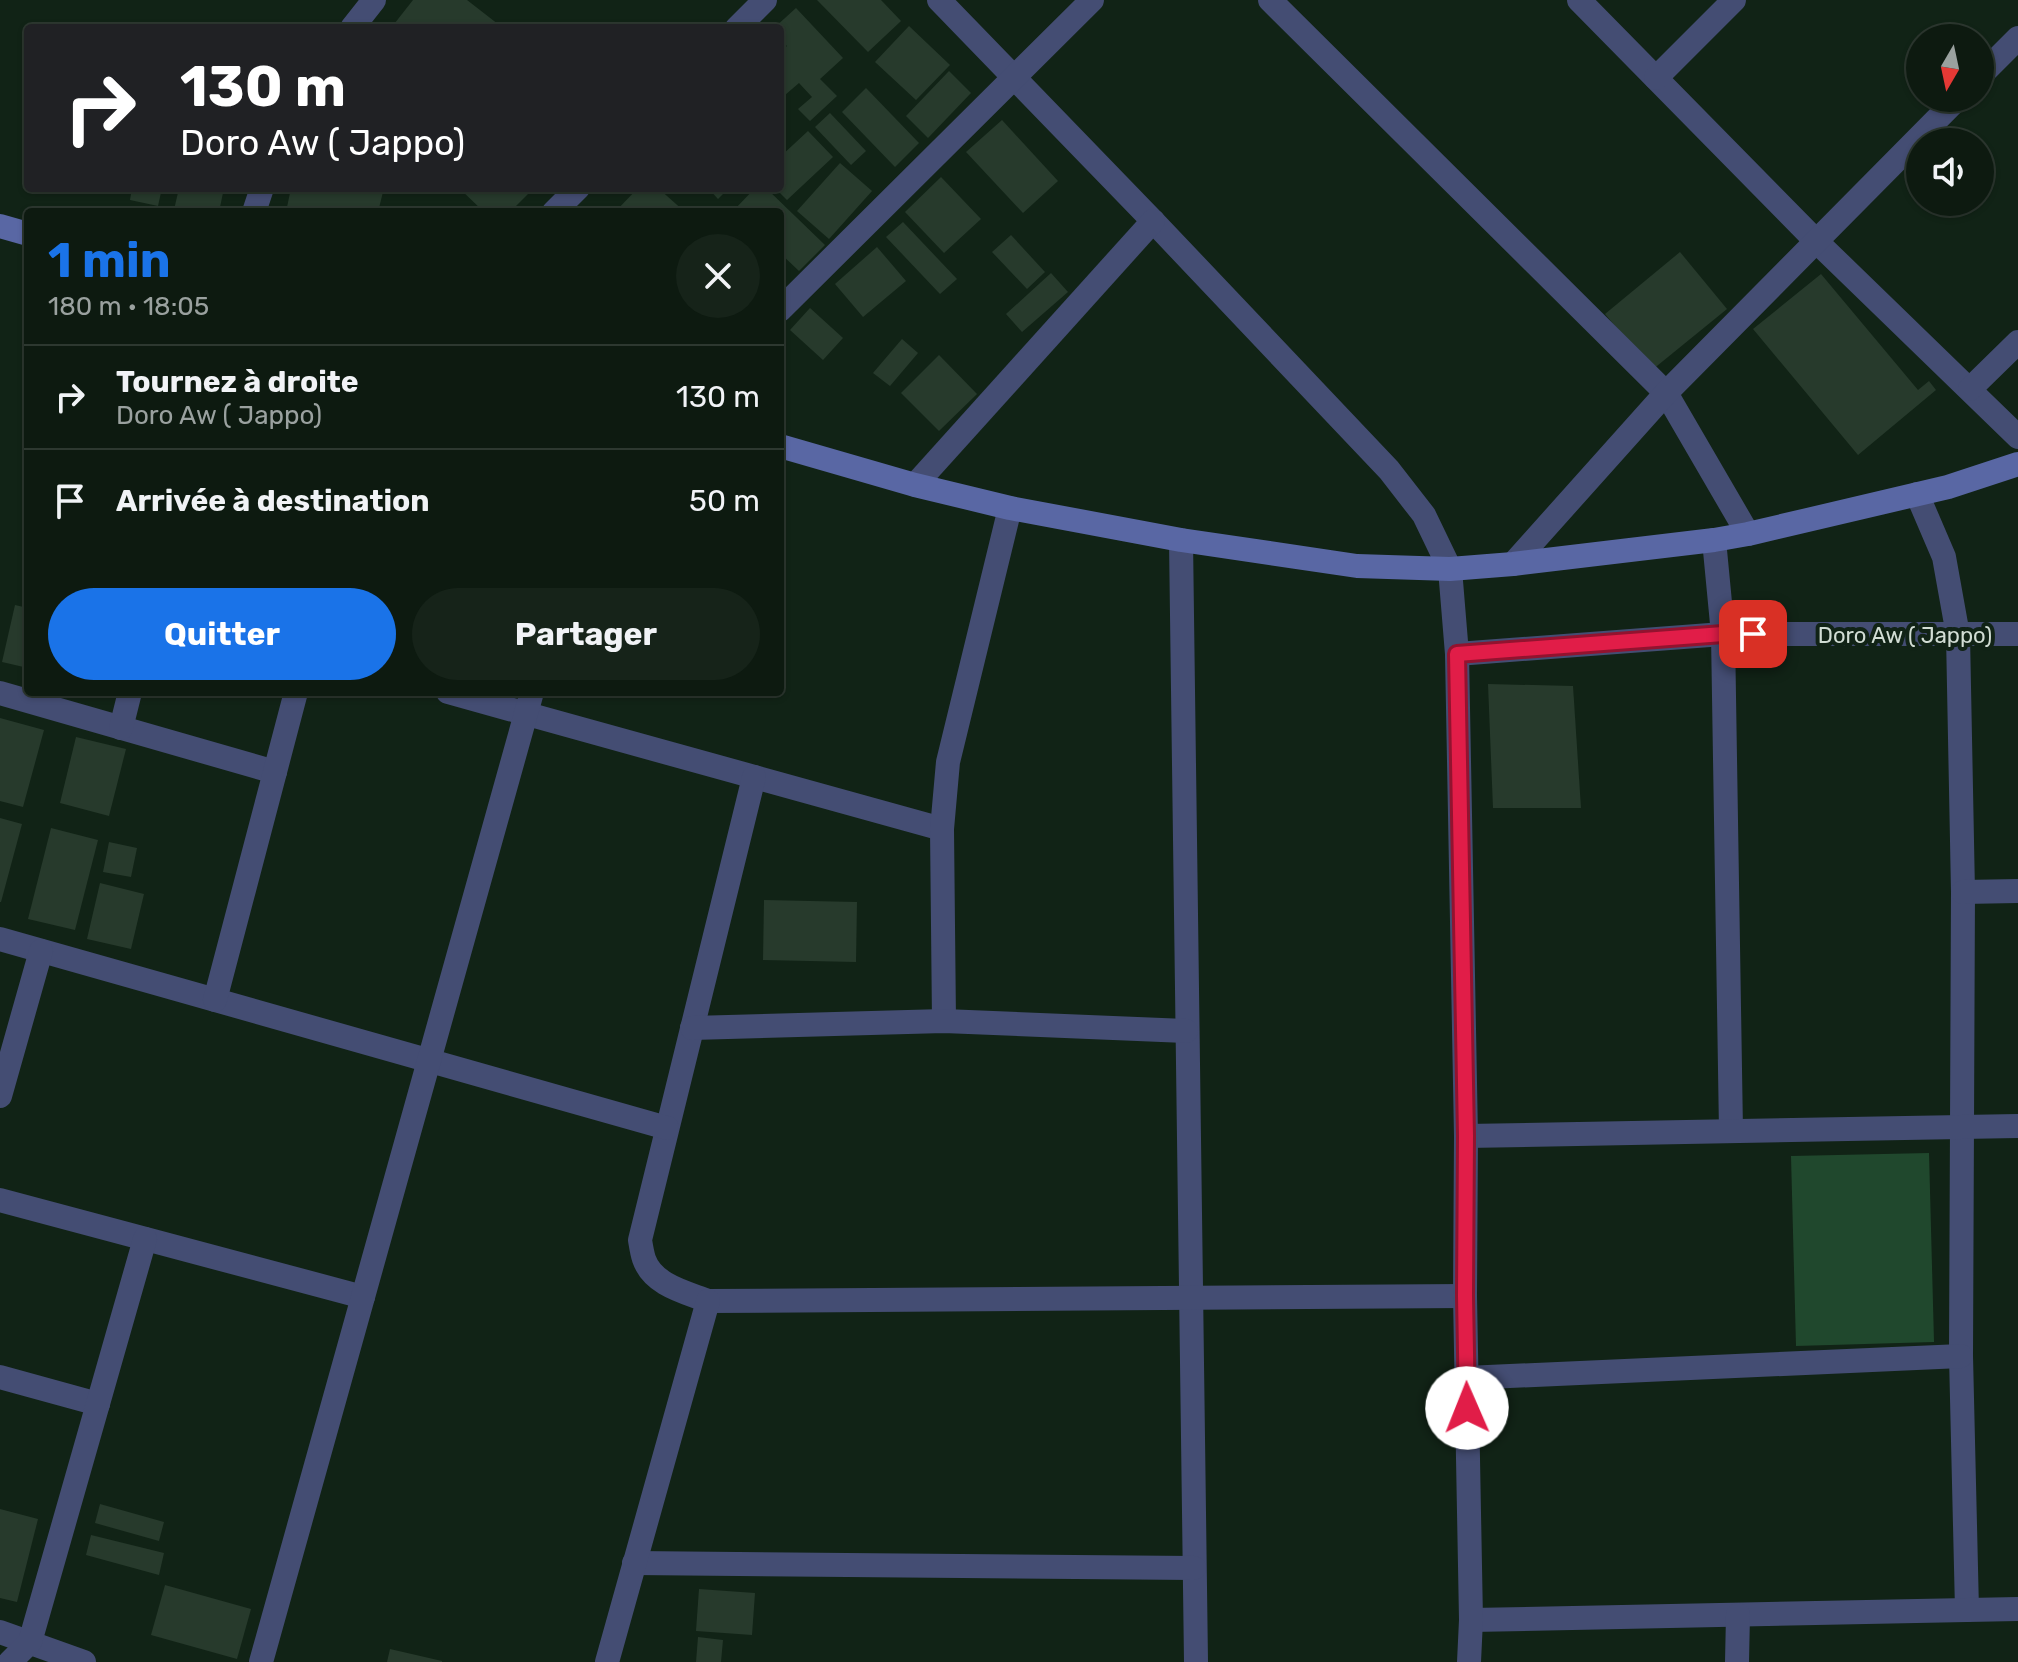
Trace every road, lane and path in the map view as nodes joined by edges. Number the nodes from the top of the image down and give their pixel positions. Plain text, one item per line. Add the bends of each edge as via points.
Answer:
1 (374, 0) edge
2 (765, 0) edge
3 (939, 0) edge
4 (1092, 0) edge
5 (1270, 0) edge
6 (1579, 0) edge
7 (1734, 0) edge
8 (355, 24) edge
9 (741, 24) edge
10 (2018, 38) edge
11 (1994, 62) edge
12 (1014, 76) junction
13 (1656, 78) junction
14 (1944, 112) edge
15 (574, 192) edge
16 (558, 208) edge
17 (1153, 221) junction
18 (0, 226) edge
19 (24, 233) edge
20 (1816, 241) junction
21 (784, 306) edge
22 (2018, 342) edge
23 (1970, 389) junction
24 (1666, 393) junction
25 (2018, 437) edge
26 (784, 447) edge
27 (2018, 464) edge
28 (915, 485) junction
29 (1917, 494) junction
30 (1010, 508) junction
31 (1748, 534) junction
32 (1181, 540) junction
33 (1714, 540) junction
34 (1513, 564) junction
35 (1450, 569) junction
36 (1723, 634) junction
37 (2018, 634) edge
38 (1958, 635) junction
39 (1457, 654) junction
40 (0, 693) edge
41 (129, 696) edge
42 (295, 696) edge
43 (477, 696) edge
44 (529, 703) edge
45 (121, 728) junction
46 (275, 772) junction
47 (754, 777) junction
48 (942, 829) junction
49 (2018, 891) edge
50 (1963, 892) junction
51 (0, 939) edge
52 (41, 951) junction
53 (215, 1000) junction
54 (944, 1021) junction
55 (692, 1028) junction
56 (1186, 1031) junction
57 (429, 1061) junction
58 (0, 1096) edge
59 (2018, 1126) edge
60 (1961, 1127) junction
61 (667, 1128) junction
62 (1731, 1131) junction
63 (1466, 1136) junction
64 (0, 1200) edge
65 (145, 1239) junction
66 (1465, 1296) junction
67 (363, 1297) junction
68 (1192, 1299) junction
69 (708, 1301) junction
70 (1961, 1356) junction
71 (0, 1377) edge
72 (1466, 1378) junction
73 (98, 1404) junction
74 (634, 1563) junction
75 (1194, 1568) junction
76 (2018, 1609) edge
77 (1967, 1610) junction
78 (1738, 1615) junction
79 (1471, 1620) junction
80 (0, 1632) edge
81 (30, 1642) junction
82 (10, 1662) edge
83 (84, 1662) edge
84 (261, 1662) edge
85 (607, 1662) edge
86 (1196, 1662) edge
87 (1469, 1662) edge
88 (1737, 1662) edge

1 - 8 street
2 - 9 street
3 - 12 street
4 - 12 street
5 - 24 street
6 - 13 street
7 - 13 street
10 - 11 street
12 - 17 street
12 - 21 street
13 - 20 street
14 - 20 street
15 - 16 street
17 - 28 street
17 - 35 street via 1389,470 1424,515
18 - 19 main road
20 - 23 street
20 - 24 street
22 - 23 street
23 - 25 street
24 - 31 street
24 - 34 street
26 - 28 main road
27 - 29 main road
28 - 30 main road
29 - 31 main road
29 - 38 street via 1944,557
30 - 32 main road
30 - 48 street via 948,762
31 - 33 main road
32 - 35 main road via 1357,566
32 - 56 street
33 - 34 main road
33 - 36 street
34 - 35 main road
35 - 39 street
36 - 38 street, Doro Aw ( Jappo)
36 - 39 street, Doro Aw ( Jappo)
36 - 62 street
37 - 38 street, Doro Aw ( Jappo)
38 - 50 street
39 - 63 street
40 - 45 street
41 - 45 street
42 - 46 street
43 - 44 street
44 - 47 street
44 - 57 street
45 - 46 street
46 - 53 street
47 - 48 street
47 - 55 street
48 - 54 street
49 - 50 street
50 - 60 street
51 - 52 street
52 - 53 street
52 - 58 street
53 - 57 street
54 - 55 street
54 - 56 street
55 - 61 street
56 - 68 street
57 - 61 street
57 - 67 street
59 - 60 street
60 - 62 street
60 - 70 street
61 - 69 street via 640,1240 644,1261 667,1285
62 - 63 street
63 - 66 street
64 - 65 street
65 - 67 street
65 - 73 street
66 - 68 street
66 - 72 street
67 - 84 street
68 - 69 street
68 - 75 street
69 - 74 street
70 - 72 street
70 - 77 street
71 - 73 street
72 - 79 street
73 - 81 street
74 - 75 street
74 - 85 street
75 - 86 street
76 - 77 street
77 - 78 street
78 - 79 street
78 - 88 street
79 - 87 street
80 - 81 street
81 - 82 street
81 - 83 street

